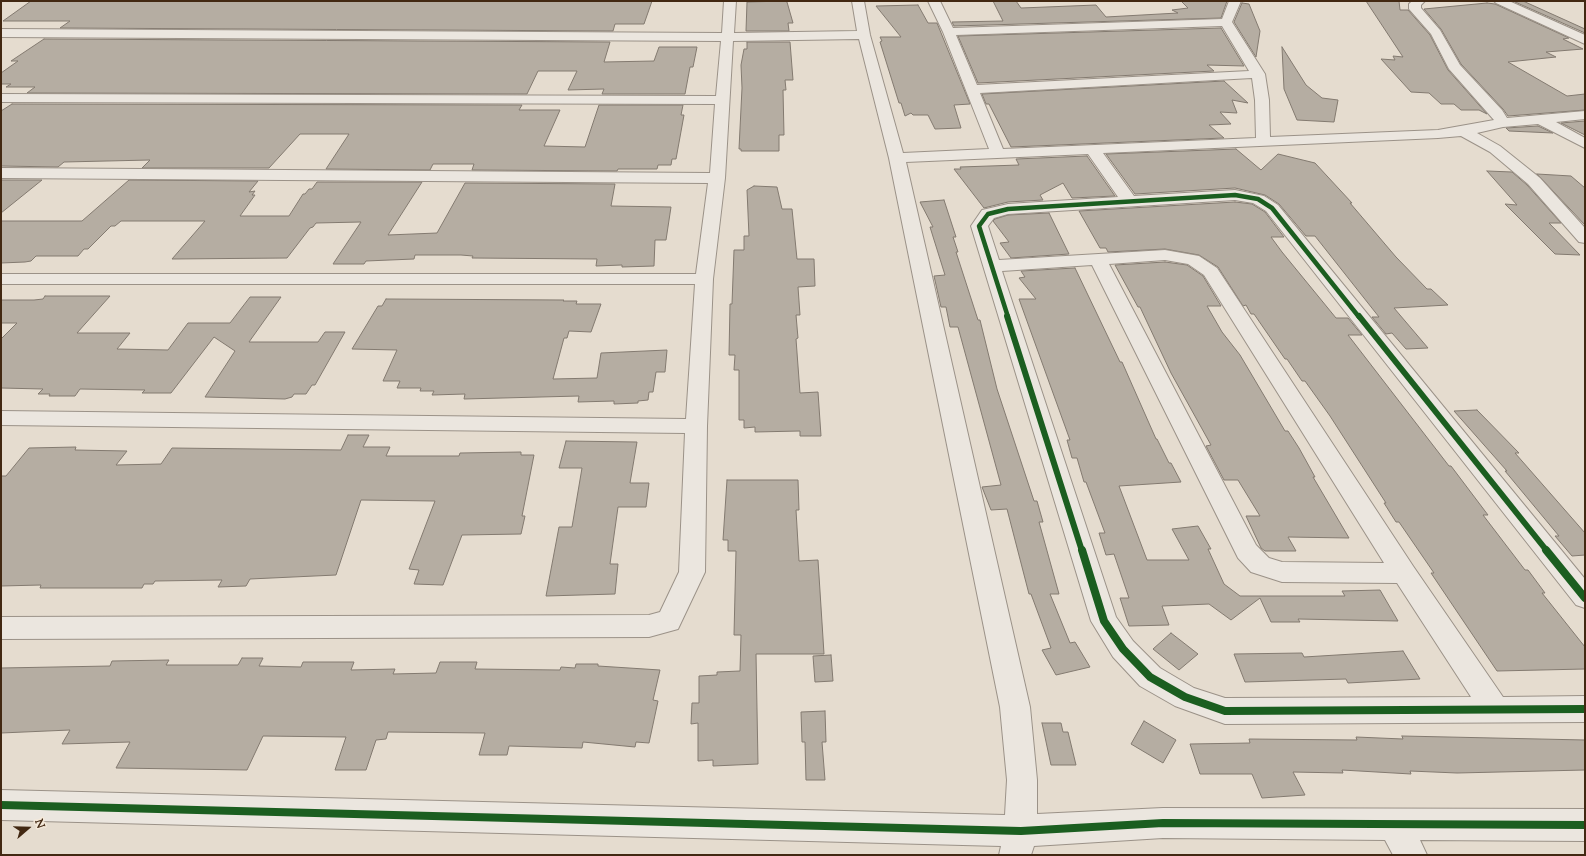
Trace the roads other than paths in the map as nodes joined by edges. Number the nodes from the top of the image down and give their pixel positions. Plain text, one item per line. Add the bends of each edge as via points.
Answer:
1 (730, 1) edge
2 (858, 1) edge
3 (934, 1) edge
4 (1235, 1) edge
5 (1419, 1) edge
6 (1500, 1) edge
7 (1226, 22) junction
8 (949, 32) junction
9 (1, 33) edge
10 (864, 35) junction
11 (727, 37) junction
12 (1585, 40) edge
13 (1258, 74) junction
14 (971, 89) junction
15 (1, 98) edge
16 (724, 100) junction
17 (1585, 115) edge
18 (1542, 120) junction
19 (1503, 123) junction
20 (1463, 131) junction
21 (1264, 142) junction
22 (1585, 144) edge
23 (1093, 150) junction
24 (998, 154) junction
25 (897, 158) junction
26 (1, 173) edge
27 (717, 178) junction
28 (1129, 201) junction
29 (1585, 238) edge
30 (1098, 260) junction
31 (991, 266) junction
32 (1, 279) edge
33 (704, 279) junction
34 (1, 418) edge
35 (696, 426) junction
36 (1404, 573) junction
37 (1585, 598) edge
38 (1, 628) edge
39 (1585, 709) edge
40 (1496, 710) junction
41 (1, 805) edge
42 (1393, 823) junction
43 (1585, 825) edge
44 (1018, 843) edge
45 (1411, 855) edge

1 - 11 street
2 - 10 street
3 - 8 street
4 - 7 street
5 - 19 street via 1415,4 1415,9 1436,32 1454,66
6 - 12 street
7 - 8 street
7 - 13 street
8 - 14 street
9 - 11 street
10 - 11 street
10 - 25 street
11 - 16 street
13 - 14 street
13 - 21 street
14 - 24 street
15 - 16 street
16 - 27 street
17 - 18 street
18 - 19 street
18 - 22 street
19 - 20 street
20 - 21 street
20 - 29 street via 1495,149 1529,176
21 - 23 street
23 - 24 street
23 - 28 street
24 - 25 street
25 - 44 street via 1015,707 1022,780
26 - 27 street
27 - 33 street
28 - 31 street via 1008,209 988,214 979,226
28 - 37 street via 1235,195 1258,198 1272,208
30 - 31 street
30 - 36 street via 1165,255 1193,260 1211,272
30 - 36 street via 1247,551 1260,565 1282,572
31 - 40 street via 1104,621 1123,649 1150,677 1185,697 1225,711
32 - 33 street
33 - 35 street
34 - 35 street
35 - 38 street via 692,572 669,621 649,626
36 - 40 street
39 - 40 street
41 - 44 street
42 - 43 street
42 - 44 street via 1163,823
42 - 45 street

